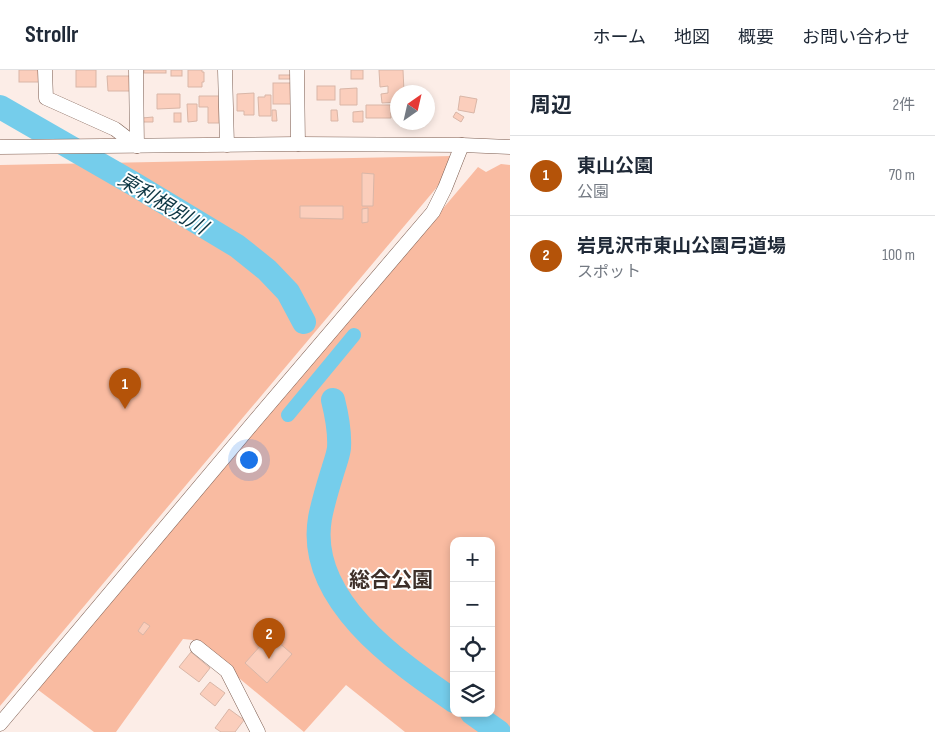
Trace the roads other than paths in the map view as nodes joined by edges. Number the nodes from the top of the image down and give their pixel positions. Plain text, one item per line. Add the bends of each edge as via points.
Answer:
1 (45, 70) edge
2 (136, 70) edge
3 (225, 70) edge
4 (297, 70) edge
5 (298, 144) junction
6 (226, 145) junction
7 (462, 145) junction
8 (137, 146) junction
9 (6, 147) edge
10 (510, 148) edge
11 (197, 647) dead end
12 (0, 724) edge
13 (258, 732) edge

1 - 8 street via 46,98 115,129
2 - 8 street
3 - 6 street
4 - 5 street
5 - 6 street
5 - 7 street
6 - 8 street
7 - 10 street
7 - 12 street via 433,212
8 - 9 street
11 - 13 street via 227,671

